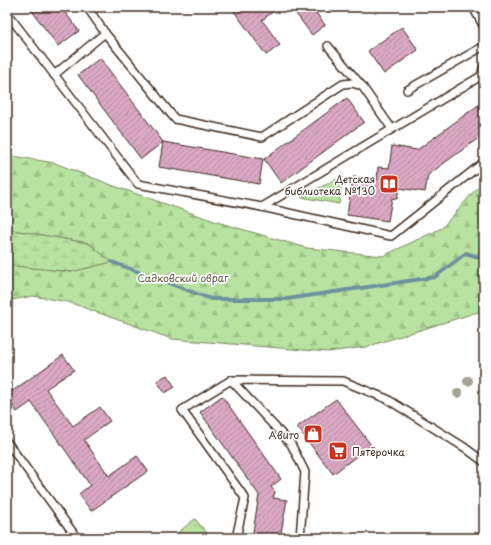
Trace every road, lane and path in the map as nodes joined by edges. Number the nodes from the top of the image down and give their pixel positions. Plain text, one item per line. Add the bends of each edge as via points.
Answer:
1 (87, 7) edge
2 (473, 7) edge
3 (7, 13) edge
4 (484, 27) edge
5 (105, 33) junction
6 (328, 46) dead end
7 (484, 46) edge
8 (484, 66) edge
9 (54, 75) junction
10 (362, 86) junction
11 (407, 90) dead end
12 (392, 129) junction
13 (484, 162) edge
14 (262, 207) junction
15 (231, 380) junction
16 (7, 442) edge
17 (484, 462) edge
18 (77, 538) edge
19 (236, 538) edge
20 (300, 538) edge

1 - 5 lane
2 - 4 lane
3 - 9 lane
5 - 9 lane
5 - 10 lane via 175,119 262,136 343,84
6 - 10 lane
7 - 11 lane
8 - 12 lane via 481,76
9 - 14 lane via 138,184
10 - 12 lane
12 - 14 lane
13 - 14 lane via 391,236
15 - 17 lane via 343,381 388,399
15 - 19 lane via 182,410 245,498
15 - 20 lane via 291,444 305,472
16 - 18 lane

